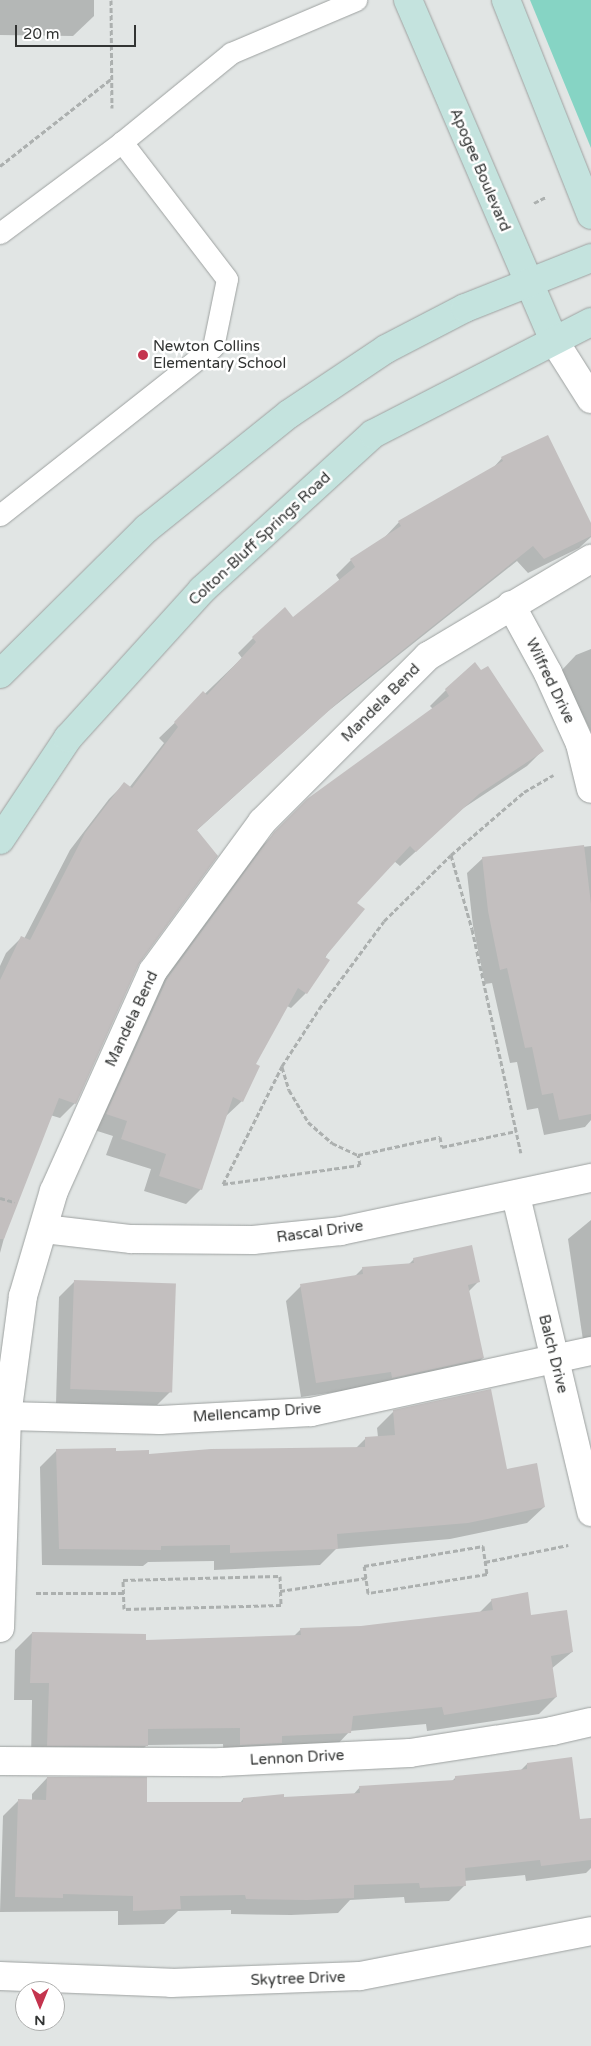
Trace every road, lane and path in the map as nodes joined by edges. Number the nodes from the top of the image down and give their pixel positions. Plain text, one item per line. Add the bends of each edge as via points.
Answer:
1 (111, 0) edge
2 (356, 0) edge
3 (408, 0) edge
4 (506, 0) edge
5 (111, 79) junction
6 (121, 106) dead end
7 (122, 142) junction
8 (0, 166) edge
9 (547, 197) dead end
10 (527, 205) dead end
11 (591, 215) edge
12 (0, 233) edge
13 (591, 258) edge
14 (530, 284) junction
15 (591, 322) edge
16 (553, 339) junction
17 (591, 398) edge
18 (0, 515) edge
19 (591, 559) edge
20 (511, 605) junction
21 (0, 674) edge
22 (583, 759) junction
23 (591, 789) edge
24 (0, 840) edge
25 (451, 855) junction
26 (282, 1066) junction
27 (516, 1131) junction
28 (521, 1153) dead end
29 (358, 1155) junction
30 (591, 1178) edge
31 (516, 1196) junction
32 (44, 1229) junction
33 (591, 1351) edge
34 (555, 1358) junction
35 (7, 1416) junction
36 (591, 1512) edge
37 (568, 1545) dead end
38 (485, 1562) junction
39 (366, 1578) junction
40 (280, 1591) junction
41 (29, 1593) dead end
42 (123, 1593) junction
43 (0, 1628) edge
44 (591, 1722) edge
45 (0, 1761) edge
46 (591, 1932) edge
47 (0, 1976) edge

1 - 5 path
2 - 7 lane via 232,53
3 - 14 street, Apogee Boulevard
4 - 11 street
5 - 6 path via 113,112
5 - 8 path
7 - 12 lane
7 - 18 lane via 227,279 213,347
9 - 10 path
13 - 14 street
14 - 16 street, Apogee Boulevard
14 - 21 street via 465,308 386,349 289,414 146,529
15 - 16 street, Colton-Bluff Springs Road
16 - 17 street
16 - 24 street, Colton-Bluff Springs Road via 374,434 359,447 202,590 68,738
19 - 20 street, Mandela Bend
20 - 22 street, Wilfred Drive via 548,673
20 - 32 street, Mandela Bend via 428,656 262,822 153,971 54,1191
22 - 23 street, Wilfred Drive
22 - 25 path via 524,792
25 - 26 path via 384,921
25 - 27 path via 472,929
26 - 29 path via 292,1096 308,1122 332,1143
26 - 29 path via 223,1184 360,1165
27 - 28 path
27 - 29 path via 442,1147 440,1137
30 - 31 street, Rascal Drive
31 - 32 street, Rascal Drive via 341,1231 252,1240 131,1239
31 - 34 street, Balch Drive
32 - 35 street, Mandela Bend via 24,1296
33 - 34 street, Mellencamp Drive
34 - 35 street, Mellencamp Drive via 311,1412 160,1420
34 - 36 street, Balch Drive
35 - 43 street, Mandela Bend
37 - 38 path
38 - 39 path via 483,1546 364,1566
38 - 39 path via 488,1574 368,1593
39 - 40 path
40 - 42 path via 280,1576 123,1580
40 - 42 path via 281,1605 124,1609
41 - 42 path
44 - 45 street, Lennon Drive via 552,1731 410,1752 221,1762
46 - 47 street, Skytree Drive via 360,1976 171,1983

